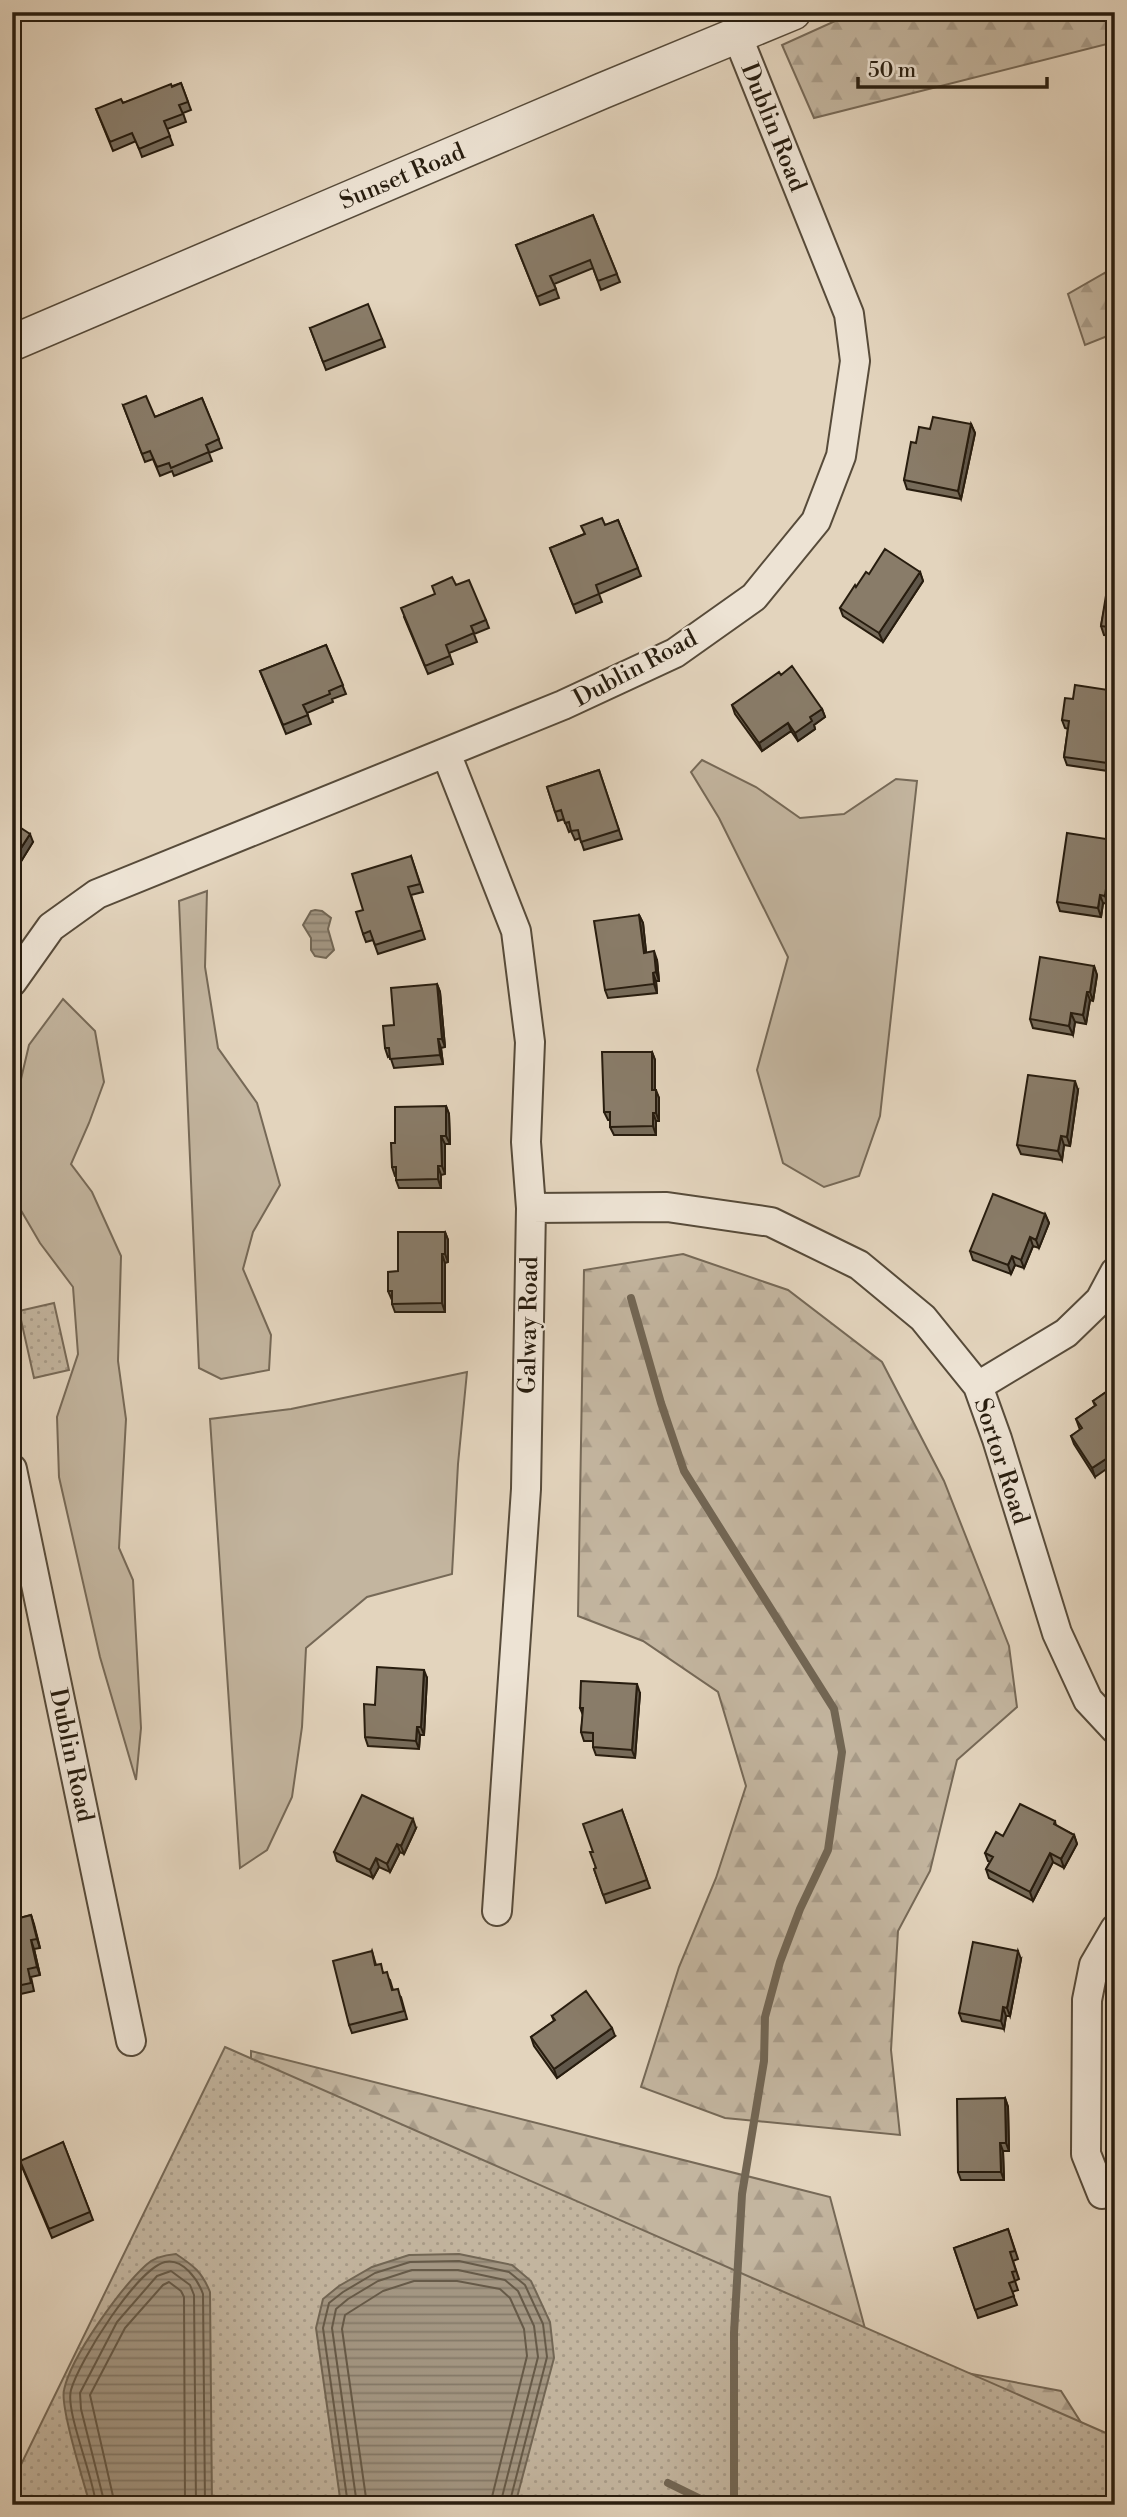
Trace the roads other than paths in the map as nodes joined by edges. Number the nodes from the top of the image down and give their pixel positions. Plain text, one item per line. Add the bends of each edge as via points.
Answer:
1 (793, 12) edge
2 (737, 35) junction
3 (12, 343) edge
4 (446, 753) junction
5 (12, 982) edge
6 (531, 1208) junction
7 (1115, 1272) edge
8 (978, 1386) junction
9 (12, 1469) edge
10 (1115, 1729) edge
11 (497, 1911) dead end
12 (1115, 1929) edge
13 (131, 2041) dead end
14 (1102, 2194) dead end

1 - 2 street, Sunset Road
2 - 3 street, Sunset Road
2 - 4 street, Dublin Road via 849,314 855,361 841,456 816,521 754,597 675,653
4 - 5 street, Dublin Road via 97,894 51,927
4 - 6 street, Galway Road via 516,931 530,1042 526,1142
6 - 8 street, Sortor Road via 667,1207 771,1222 859,1265 922,1318
6 - 11 street, Galway Road via 526,1489
7 - 8 street via 1100,1300 1066,1333
8 - 10 street, Sortor Road via 1057,1633 1088,1700
9 - 13 street, Dublin Road
12 - 14 street via 1094,1965 1087,2000 1086,2154

